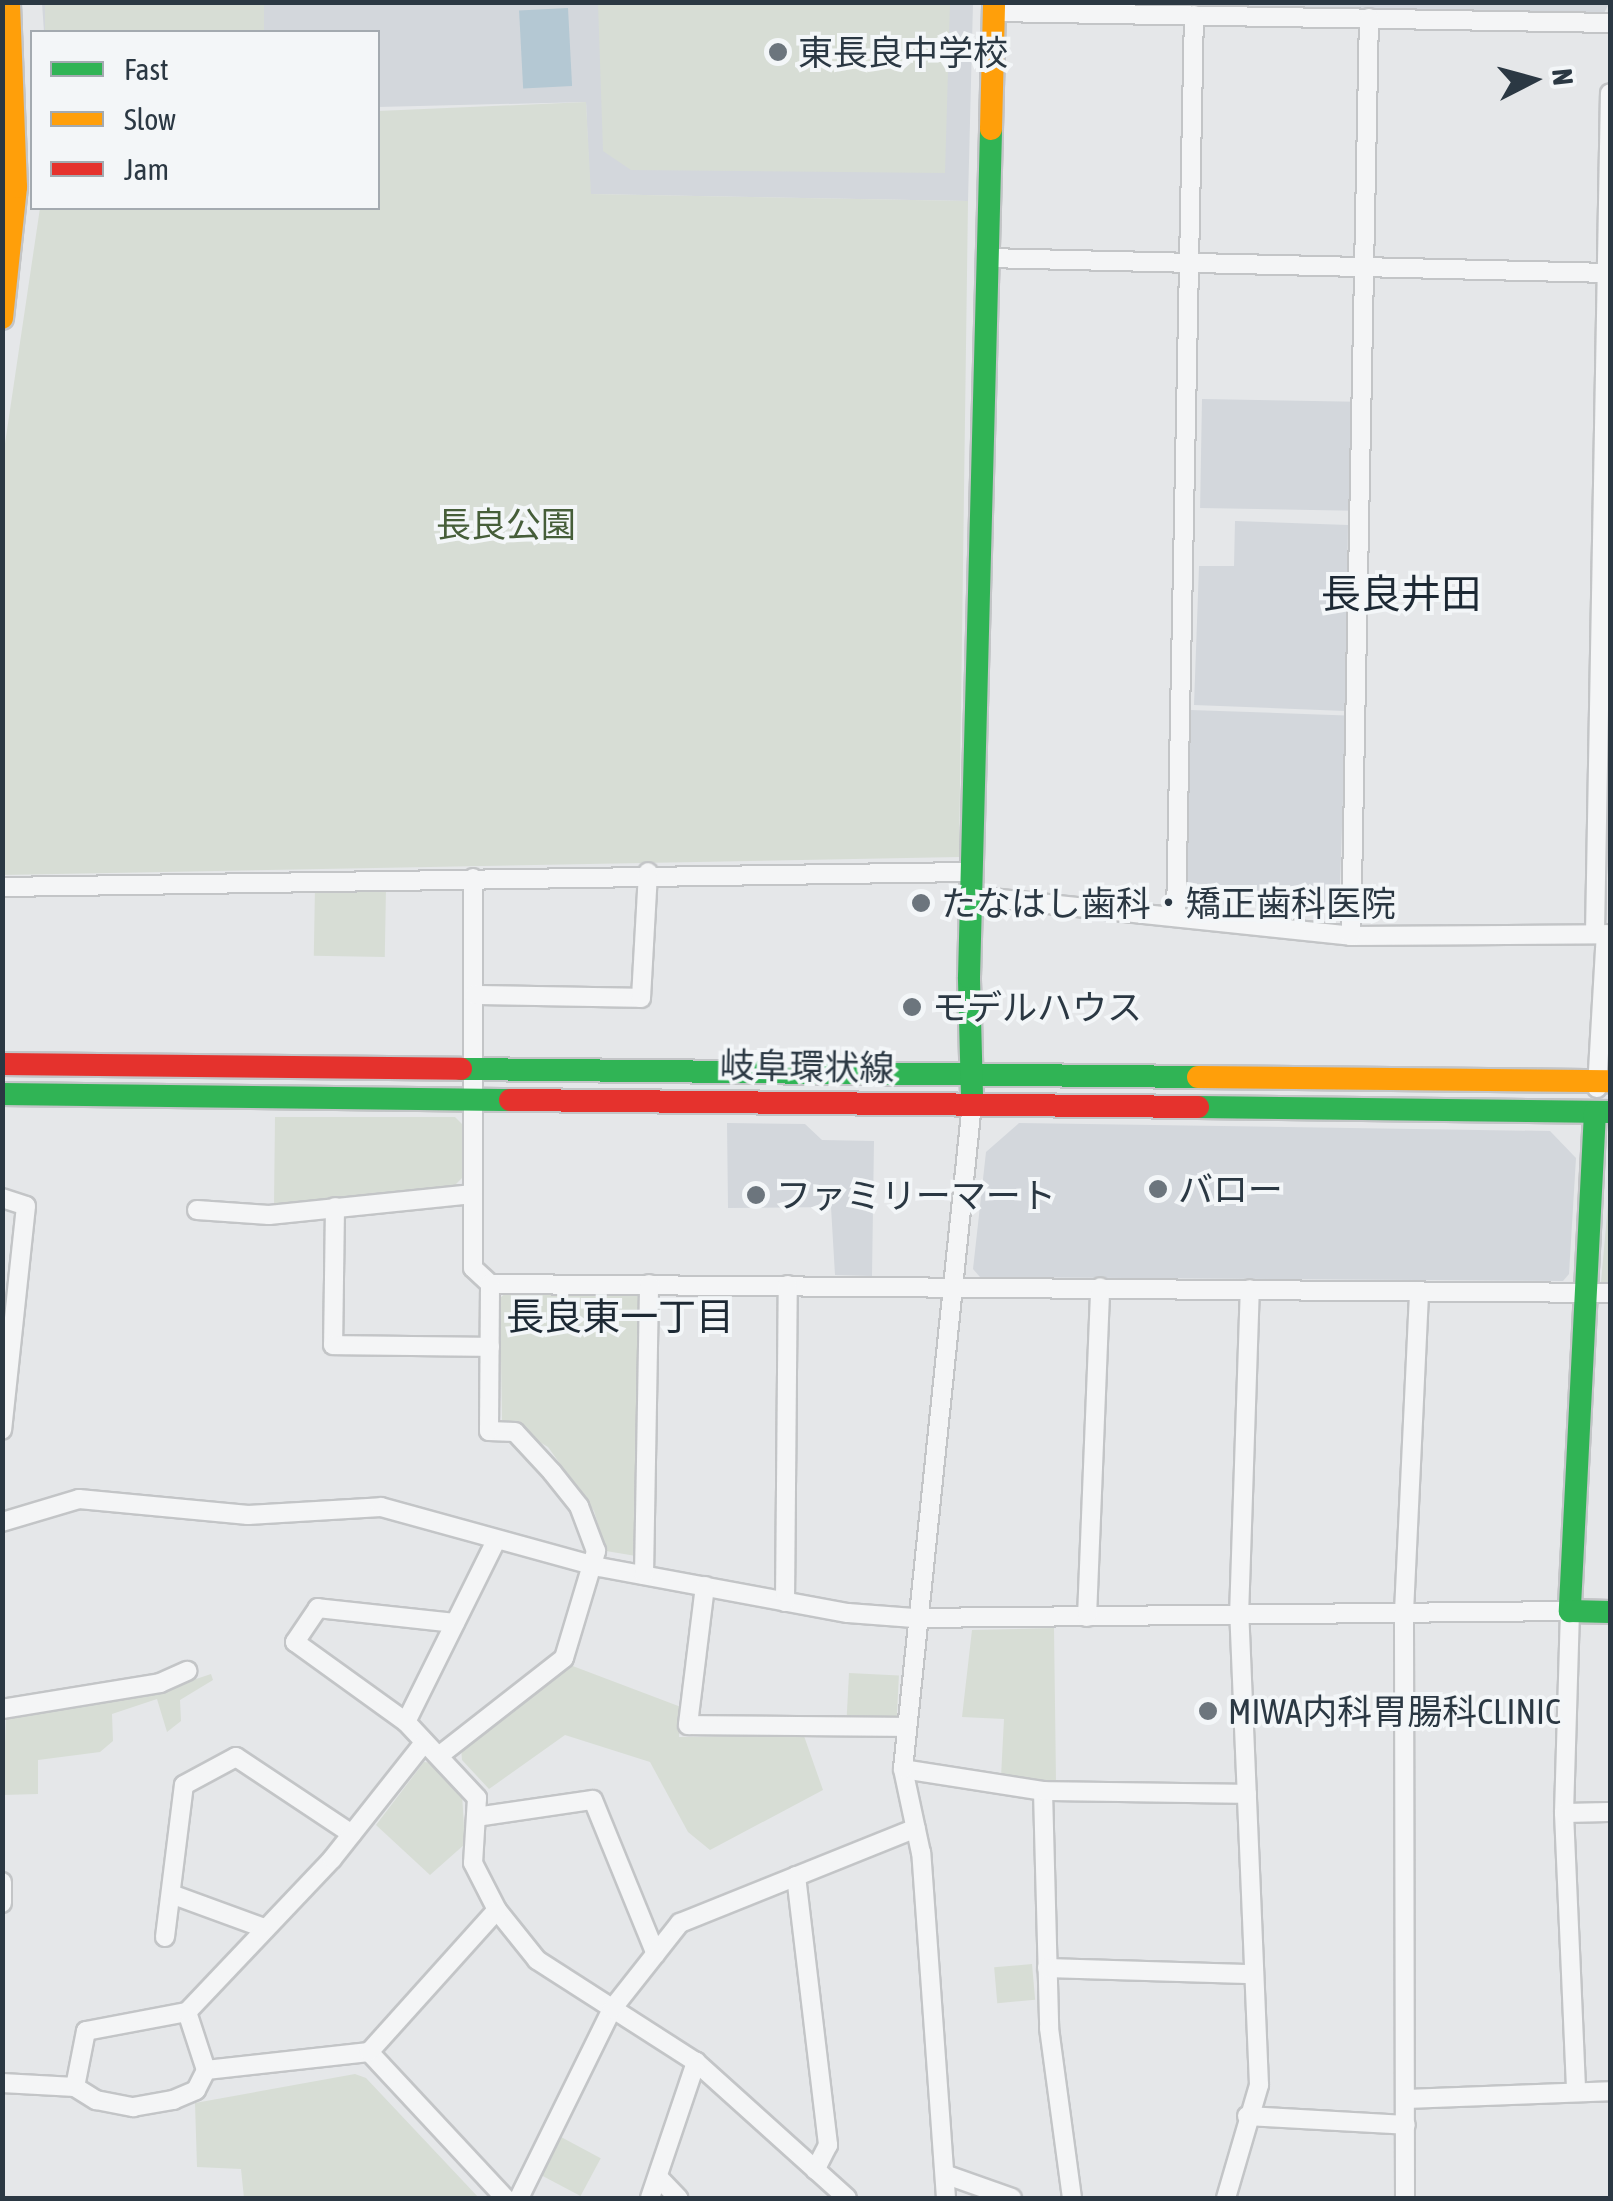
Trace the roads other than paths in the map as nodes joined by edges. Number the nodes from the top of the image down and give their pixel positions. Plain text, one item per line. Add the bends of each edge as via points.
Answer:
1 (8, 2) edge
2 (994, 7) edge
3 (1194, 16) junction
4 (1369, 18) junction
5 (1610, 23) edge
6 (1610, 93) edge
7 (987, 258) junction
8 (1186, 263) junction
9 (1364, 267) junction
10 (7, 268) edge
11 (1609, 273) edge
12 (2, 318) edge
13 (648, 872) junction
14 (973, 872) junction
15 (473, 878) junction
16 (2, 887) edge
17 (972, 896) junction
18 (1176, 917) junction
19 (1604, 934) edge
20 (1351, 936) junction
21 (474, 994) junction
22 (2, 1064) edge
23 (476, 1066) junction
24 (972, 1074) junction
25 (1604, 1081) edge
26 (2, 1094) edge
27 (476, 1095) junction
28 (972, 1104) junction
29 (1603, 1112) edge
30 (473, 1194) junction
31 (2, 1198) edge
32 (335, 1207) junction
33 (197, 1210) dead end
34 (490, 1284) junction
35 (649, 1284) junction
36 (788, 1285) junction
37 (950, 1286) junction
38 (1100, 1288) junction
39 (1250, 1289) junction
40 (1419, 1291) junction
41 (1600, 1293) edge
42 (490, 1347) junction
43 (2, 1430) edge
44 (2, 1522) edge
45 (496, 1541) junction
46 (594, 1565) junction
47 (644, 1574) junction
48 (706, 1586) junction
49 (786, 1602) junction
50 (1570, 1611) junction
51 (1404, 1612) junction
52 (1610, 1612) edge
53 (1086, 1616) junction
54 (1240, 1616) junction
55 (914, 1618) junction
56 (456, 1623) junction
57 (187, 1671) dead end
58 (2, 1694) edge
59 (3, 1709) edge
60 (406, 1722) junction
61 (906, 1727) junction
62 (424, 1742) junction
63 (440, 1755) junction
64 (903, 1770) junction
65 (1042, 1792) junction
66 (1247, 1794) junction
67 (1564, 1812) junction
68 (1610, 1812) edge
69 (476, 1817) junction
70 (916, 1828) junction
71 (352, 1834) junction
72 (796, 1876) junction
73 (2, 1882) edge
74 (170, 1894) junction
75 (2, 1903) edge
76 (497, 1910) junction
77 (264, 1928) junction
78 (165, 1937) dead end
79 (656, 1954) junction
80 (1048, 1968) junction
81 (1254, 1974) junction
82 (612, 2009) junction
83 (187, 2012) junction
84 (369, 2052) junction
85 (696, 2062) junction
86 (206, 2070) junction
87 (2, 2082) edge
88 (75, 2087) junction
89 (1610, 2091) edge
90 (1576, 2092) junction
91 (1406, 2099) junction
92 (1247, 2116) junction
93 (1406, 2125) junction
94 (815, 2170) junction
95 (948, 2175) junction
96 (659, 2178) junction
97 (505, 2198) edge
98 (519, 2198) edge
99 (650, 2198) edge
100 (678, 2198) edge
101 (847, 2198) edge
102 (946, 2198) edge
103 (1012, 2198) edge
104 (1072, 2198) edge
105 (1226, 2198) edge
106 (1405, 2198) edge

1 - 10 main road via 16,187
2 - 3 street
2 - 7 main road
3 - 4 street
3 - 8 street
4 - 5 street
4 - 9 street
6 - 11 street
7 - 8 street
7 - 14 main road
8 - 9 street
8 - 18 street
9 - 11 street
9 - 20 street
10 - 12 main road
11 - 19 street
13 - 14 street
13 - 15 street
13 - 21 street via 641,998
14 - 17 main road
15 - 16 street
15 - 21 street
17 - 18 street
17 - 24 main road
18 - 20 street
19 - 20 street
19 - 25 street
21 - 23 street
22 - 23 main road, 岐阜環状線
23 - 24 main road, 岐阜環状線
23 - 27 street
24 - 25 main road, 岐阜環状線
24 - 28 main road
25 - 29 street
26 - 27 main road, 岐阜環状線
27 - 28 main road, 岐阜環状線
27 - 30 street
28 - 29 main road, 岐阜環状線
28 - 37 street
29 - 41 main road
30 - 32 street
30 - 34 street via 473,1268
31 - 43 street via 26,1206
32 - 33 street via 270,1215
32 - 42 street via 333,1345
34 - 35 street
34 - 42 street
35 - 36 street
35 - 47 street
36 - 37 street
36 - 49 street
37 - 38 street
37 - 55 street
38 - 39 street
38 - 53 street
39 - 40 street
39 - 54 street
40 - 41 street
40 - 51 street
41 - 50 main road
42 - 46 street via 489,1431 515,1432 552,1472 588,1525
44 - 45 street via 78,1499 248,1515 381,1507
45 - 46 street
45 - 56 street
46 - 47 street
46 - 63 street via 564,1658
47 - 48 street
48 - 49 street
48 - 61 street via 688,1726
49 - 55 street
50 - 51 street
50 - 52 main road
50 - 67 street
51 - 54 street
51 - 91 street
53 - 54 street
53 - 55 street
54 - 66 street
55 - 61 street
56 - 60 street
56 - 60 street via 318,1608 295,1642
57 - 59 street via 160,1683
58 - 59 street
60 - 62 street
61 - 64 street
62 - 63 street
62 - 71 street
63 - 69 street via 477,1798
64 - 65 street
64 - 70 street
65 - 66 street
65 - 80 street
66 - 81 street
67 - 68 street
67 - 90 street
69 - 76 street via 473,1863
69 - 79 street via 593,1800
70 - 72 street
70 - 95 street
71 - 74 street via 236,1757 184,1785
71 - 77 street
72 - 79 street via 680,1923
72 - 94 street via 828,2145
73 - 75 street
74 - 77 street
74 - 78 street
76 - 82 street via 538,1960
76 - 84 street
77 - 83 street
79 - 82 street
80 - 81 street
80 - 104 street
81 - 92 street via 1259,2086
82 - 85 street
82 - 98 street
83 - 86 street
83 - 88 street via 86,2031
84 - 86 street
84 - 97 street
85 - 94 street
85 - 96 street
86 - 88 street via 196,2090 133,2107 96,2100
87 - 88 street
89 - 90 street
90 - 91 street
91 - 93 street
92 - 93 street
92 - 105 street
93 - 106 street
94 - 101 street
95 - 102 street
95 - 103 street
96 - 99 street
96 - 100 street

